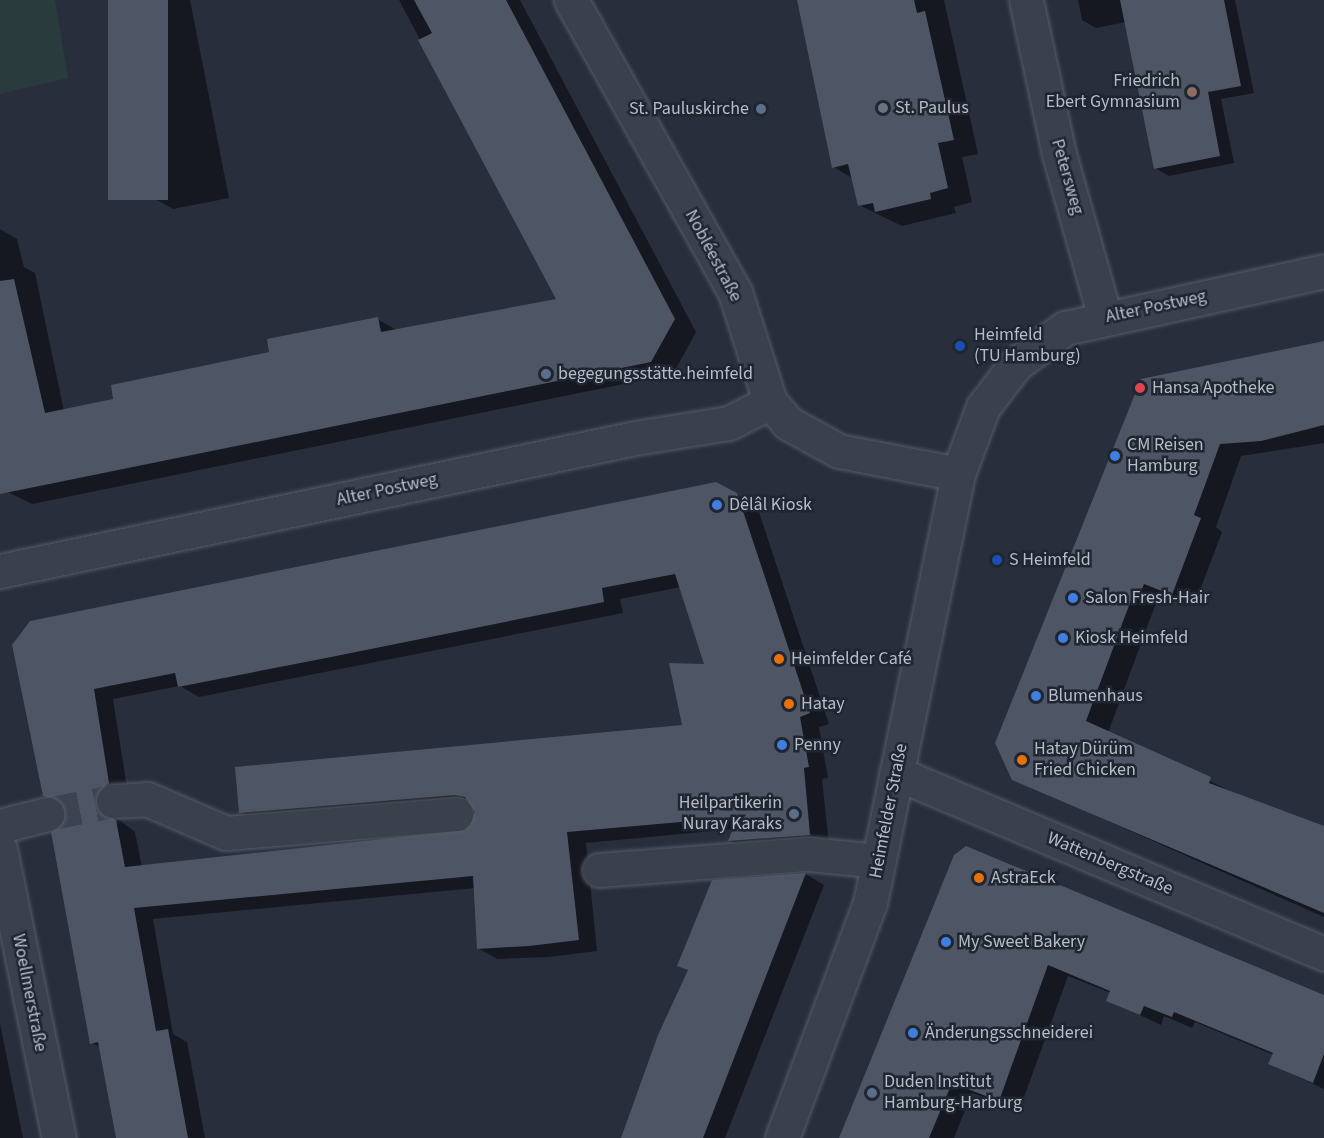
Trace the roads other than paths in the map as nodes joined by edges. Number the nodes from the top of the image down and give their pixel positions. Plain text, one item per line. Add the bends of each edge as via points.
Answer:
1 (571, 0) edge
2 (1026, 0) edge
3 (1324, 271) edge
4 (1106, 318) junction
5 (770, 402) junction
6 (958, 474) junction
7 (0, 571) edge
8 (896, 773) junction
9 (113, 801) tunnel mouth
10 (47, 814) tunnel mouth
11 (456, 814) dead end
12 (0, 826) edge
13 (0, 849) edge
14 (879, 861) junction
15 (599, 870) dead end
16 (1324, 954) edge
17 (59, 1138) edge
18 (782, 1138) edge

1 - 5 street, Nobléestraße via 735,292
2 - 4 street, Petersweg via 1059,154
3 - 4 street, Alter Postweg
4 - 6 street, Alter Postweg via 1065,328 1016,364 983,407
5 - 6 street via 814,442 888,463
5 - 7 street, Alter Postweg via 729,423 635,438
6 - 8 street, Heimfelder Straße
8 - 14 street, Heimfelder Straße
8 - 16 street, Wattenbergstraße
9 - 11 street via 147,799 226,833
10 - 12 street
13 - 17 street, Woellmerstraße
14 - 15 street via 808,854
14 - 18 street, Heimfelder Straße via 870,903

